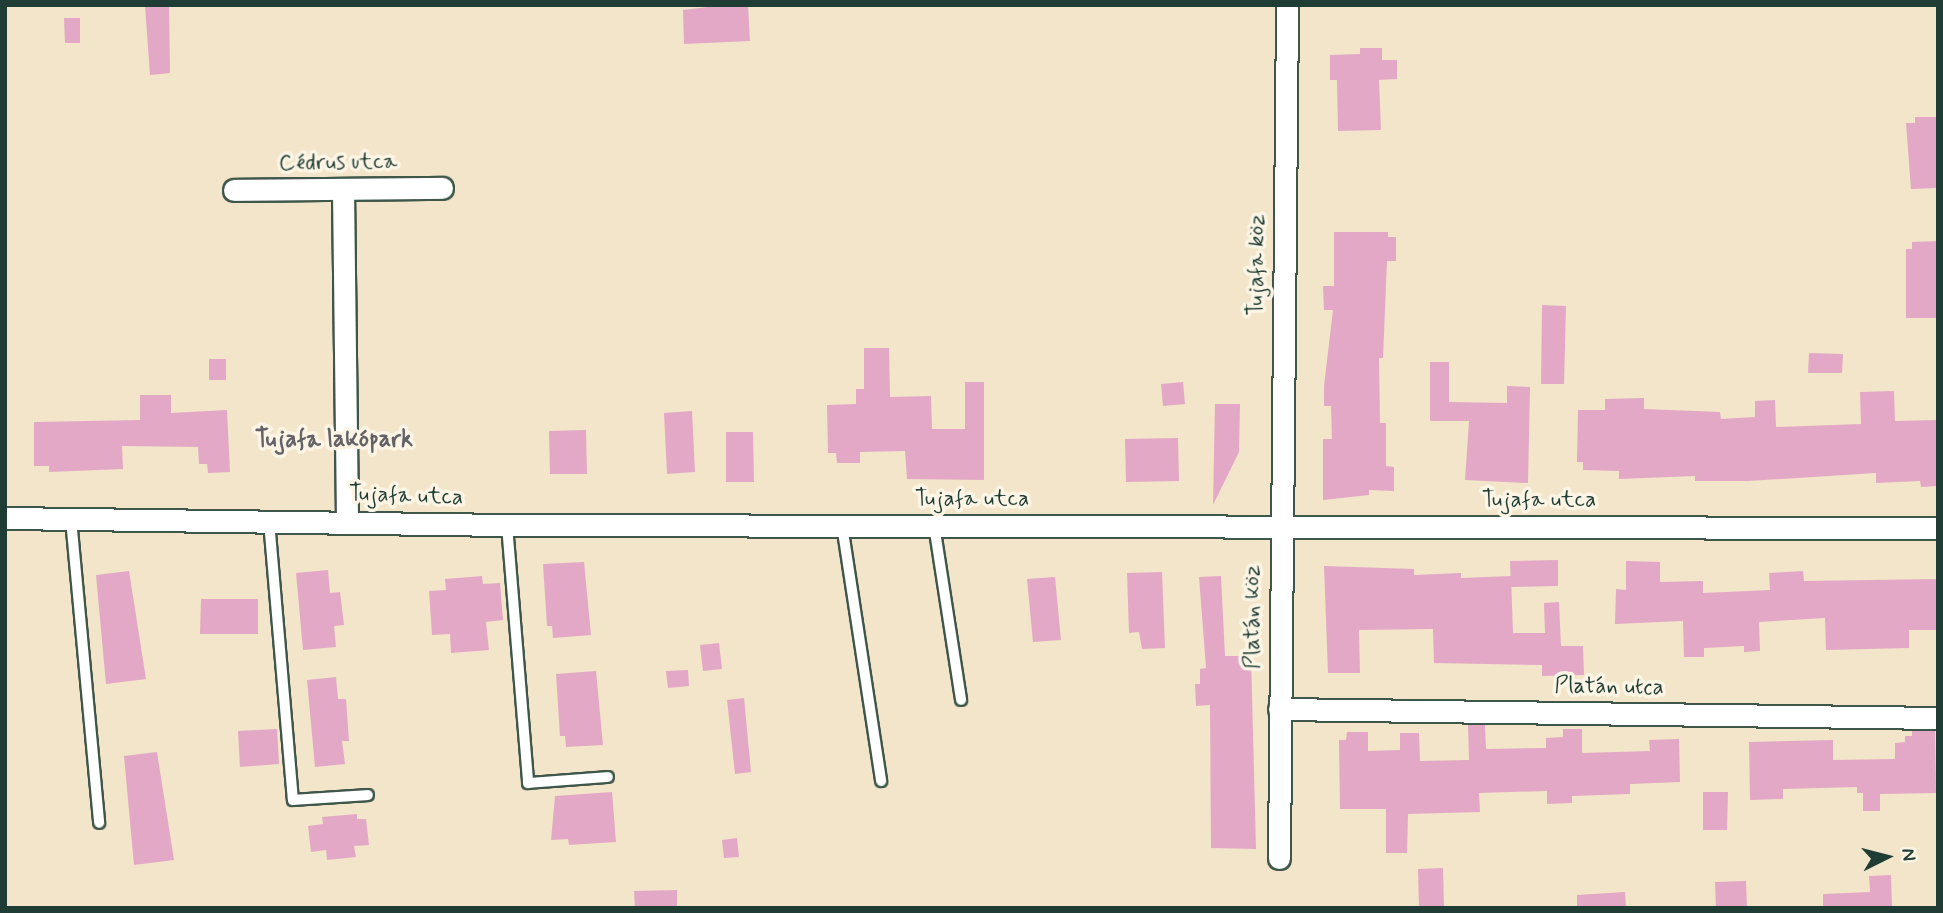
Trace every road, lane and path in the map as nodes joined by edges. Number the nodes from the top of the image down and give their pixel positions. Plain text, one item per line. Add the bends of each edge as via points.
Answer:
1 (1287, 5) edge
2 (442, 188) dead end
3 (234, 190) dead end
4 (343, 190) junction
5 (6, 518) edge
6 (71, 519) junction
7 (348, 520) junction
8 (268, 521) junction
9 (508, 525) junction
10 (842, 525) junction
11 (934, 525) junction
12 (1280, 525) junction
13 (1938, 528) edge
14 (961, 700) dead end
15 (1279, 709) junction
16 (1938, 718) edge
17 (608, 777) dead end
18 (881, 781) dead end
19 (368, 795) dead end
20 (99, 823) dead end
21 (1279, 858) dead end

1 - 12 street, Tujafa köz
2 - 4 street, Cédrus utca
3 - 4 street, Cédrus utca
4 - 7 street
5 - 6 street, Tujafa utca
6 - 8 street, Tujafa utca
6 - 20 lane
7 - 8 street, Tujafa utca
7 - 9 street, Tujafa utca
8 - 19 lane via 293,800
9 - 10 street, Tujafa utca
9 - 17 lane via 528,783
10 - 11 street, Tujafa utca
10 - 18 lane
11 - 12 street, Tujafa utca
11 - 14 lane
12 - 13 street, Tujafa utca
12 - 15 street, Platán köz
15 - 16 street, Platán utca
15 - 21 street, Platán köz

